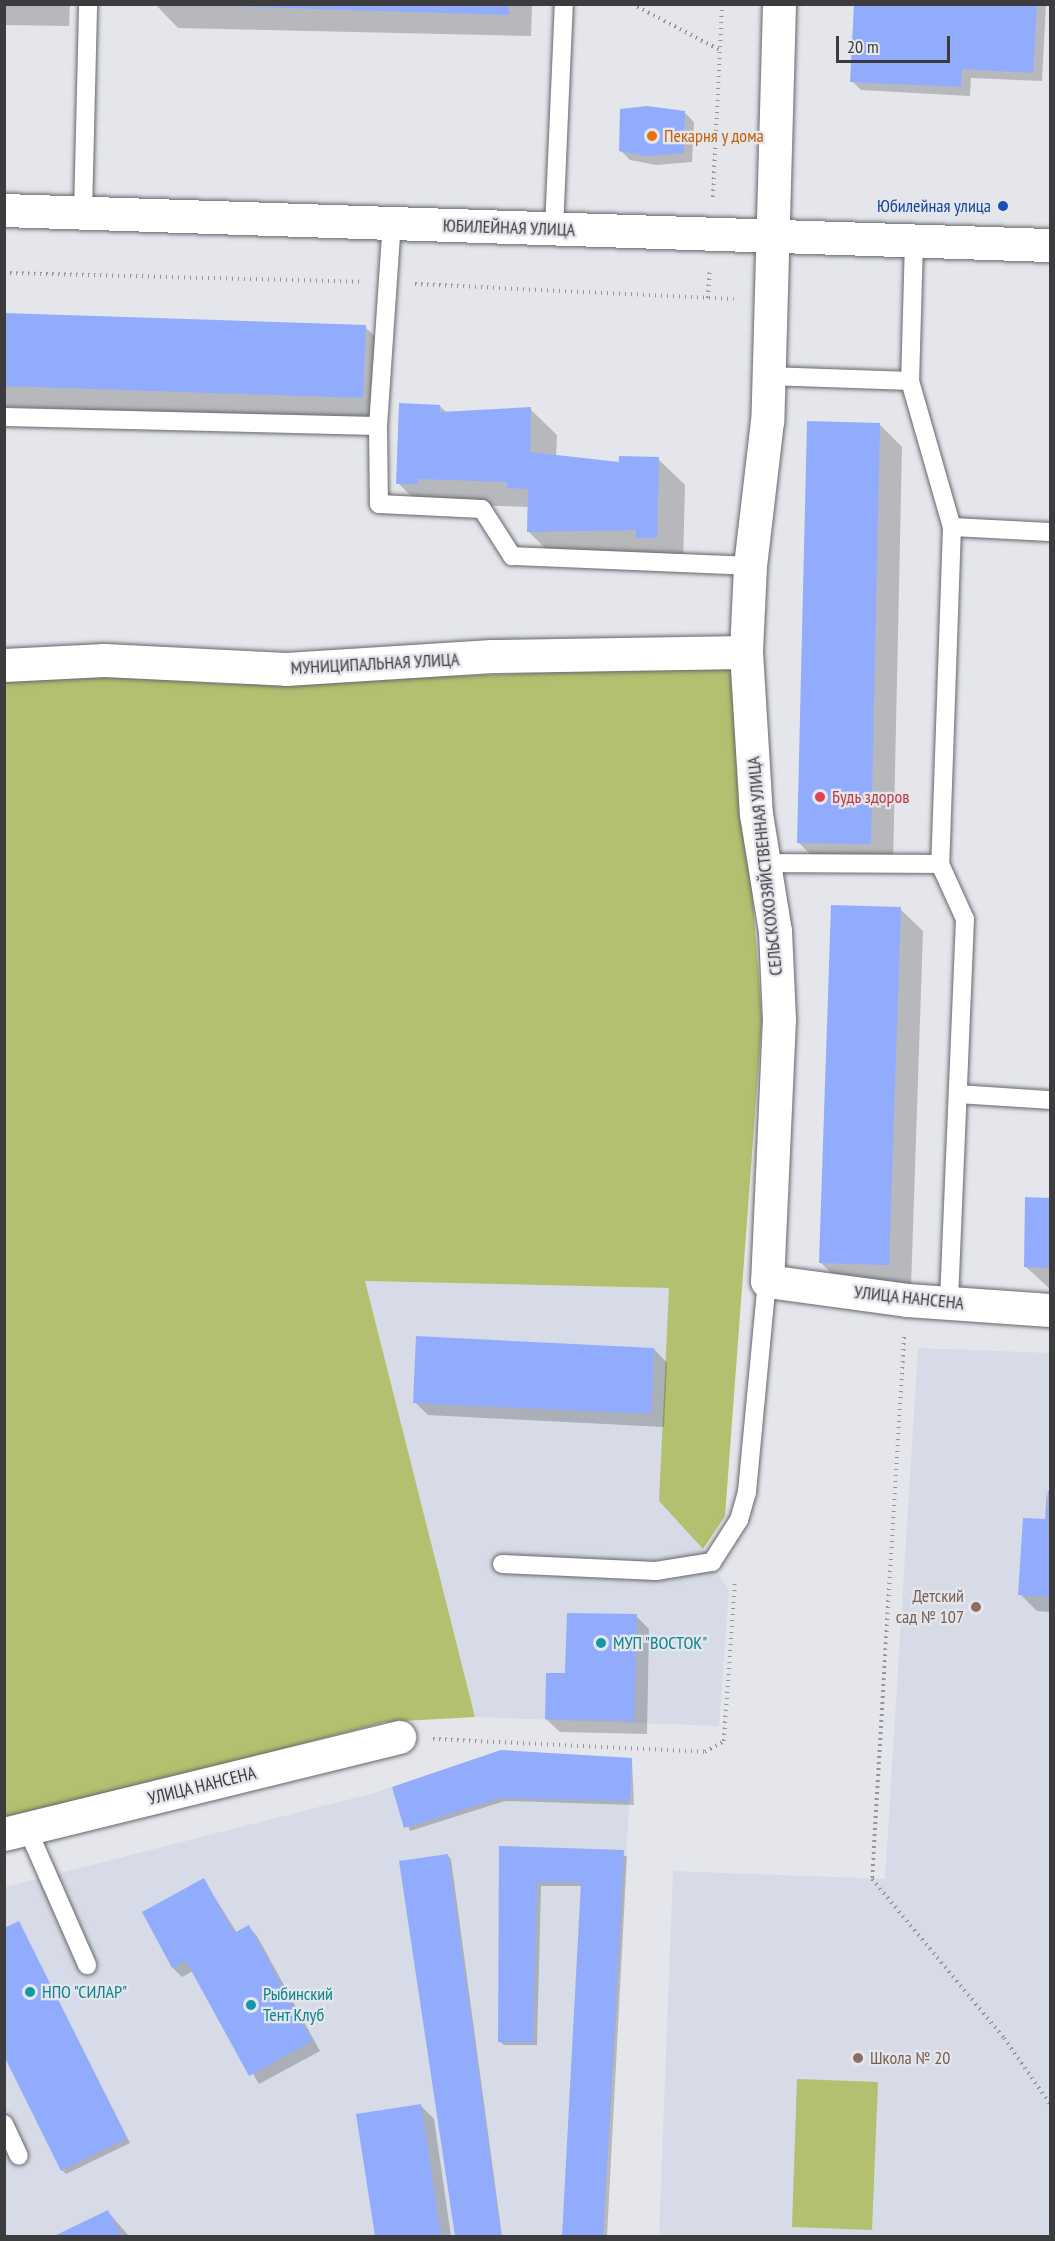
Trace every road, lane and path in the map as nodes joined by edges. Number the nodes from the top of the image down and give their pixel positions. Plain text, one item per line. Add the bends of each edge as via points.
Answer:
1 (88, 4) edge
2 (564, 4) edge
3 (632, 4) edge
4 (722, 4) edge
5 (779, 4) edge
6 (720, 50) junction
7 (713, 207) dead end
8 (4, 210) edge
9 (83, 213) junction
10 (392, 224) junction
11 (554, 229) junction
12 (773, 236) junction
13 (915, 241) junction
14 (1050, 245) edge
15 (710, 266) dead end
16 (4, 273) edge
17 (388, 282) junction
18 (708, 298) junction
19 (771, 301) junction
20 (769, 376) junction
21 (910, 381) junction
22 (4, 417) edge
23 (378, 426) junction
24 (952, 527) junction
25 (1050, 532) edge
26 (750, 566) junction
27 (746, 652) junction
28 (4, 665) edge
29 (764, 863) junction
30 (940, 864) junction
31 (959, 1094) junction
32 (1050, 1100) edge
33 (767, 1281) junction
34 (907, 1300) junction
35 (950, 1303) junction
36 (1050, 1310) edge
37 (739, 1520) junction
38 (502, 1564) dead end
39 (399, 1737) joint
40 (16, 1831) edge
41 (87, 1965) dead end
42 (1050, 2104) edge
43 (4, 2124) edge
44 (19, 2156) dead end

1 - 9 lane
2 - 11 lane
3 - 6 path
4 - 6 path
5 - 12 street, СЕЛЬСКОХОЗЯЙСТВЕННАЯ УЛИЦА
6 - 7 path
8 - 9 street, ЮБИЛЕЙНАЯ УЛИЦА
9 - 10 street, ЮБИЛЕЙНАЯ УЛИЦА
10 - 11 street, ЮБИЛЕЙНАЯ УЛИЦА
10 - 17 lane
11 - 12 street, ЮБИЛЕЙНАЯ УЛИЦА
12 - 13 street, ЮБИЛЕЙНАЯ УЛИЦА
12 - 19 street, СЕЛЬСКОХОЗЯЙСТВЕННАЯ УЛИЦА
13 - 14 street, ЮБИЛЕЙНАЯ УЛИЦА
13 - 21 lane
15 - 18 path
16 - 17 path
17 - 18 path
17 - 23 lane
18 - 19 path
19 - 20 street, СЕЛЬСКОХОЗЯЙСТВЕННАЯ УЛИЦА
20 - 21 lane
20 - 26 street, СЕЛЬСКОХОЗЯЙСТВЕННАЯ УЛИЦА
21 - 24 lane
22 - 23 lane
23 - 26 lane via 379,504 482,508 512,556
24 - 25 lane
24 - 30 lane
26 - 27 street, СЕЛЬСКОХОЗЯЙСТВЕННАЯ УЛИЦА
27 - 28 street, МУНИЦИПАЛЬНАЯ УЛИЦА via 492,656 286,669 104,660
27 - 29 street, СЕЛЬСКОХОЗЯЙСТВЕННАЯ УЛИЦА
29 - 30 lane
29 - 33 street, СЕЛЬСКОХОЗЯЙСТВЕННАЯ УЛИЦА via 775,931 780,1019
30 - 31 lane via 965,920
31 - 32 lane
31 - 35 lane
33 - 34 street, УЛИЦА НАНСЕНА
33 - 37 lane via 753,1449
34 - 35 street, УЛИЦА НАНСЕНА
34 - 42 path via 872,1879 1004,2038
35 - 36 street, УЛИЦА НАНСЕНА
37 - 38 lane via 712,1562 679,1570
37 - 39 path via 724,1741 705,1752
39 - 40 street, УЛИЦА НАНСЕНА
40 - 41 lane
43 - 44 lane

